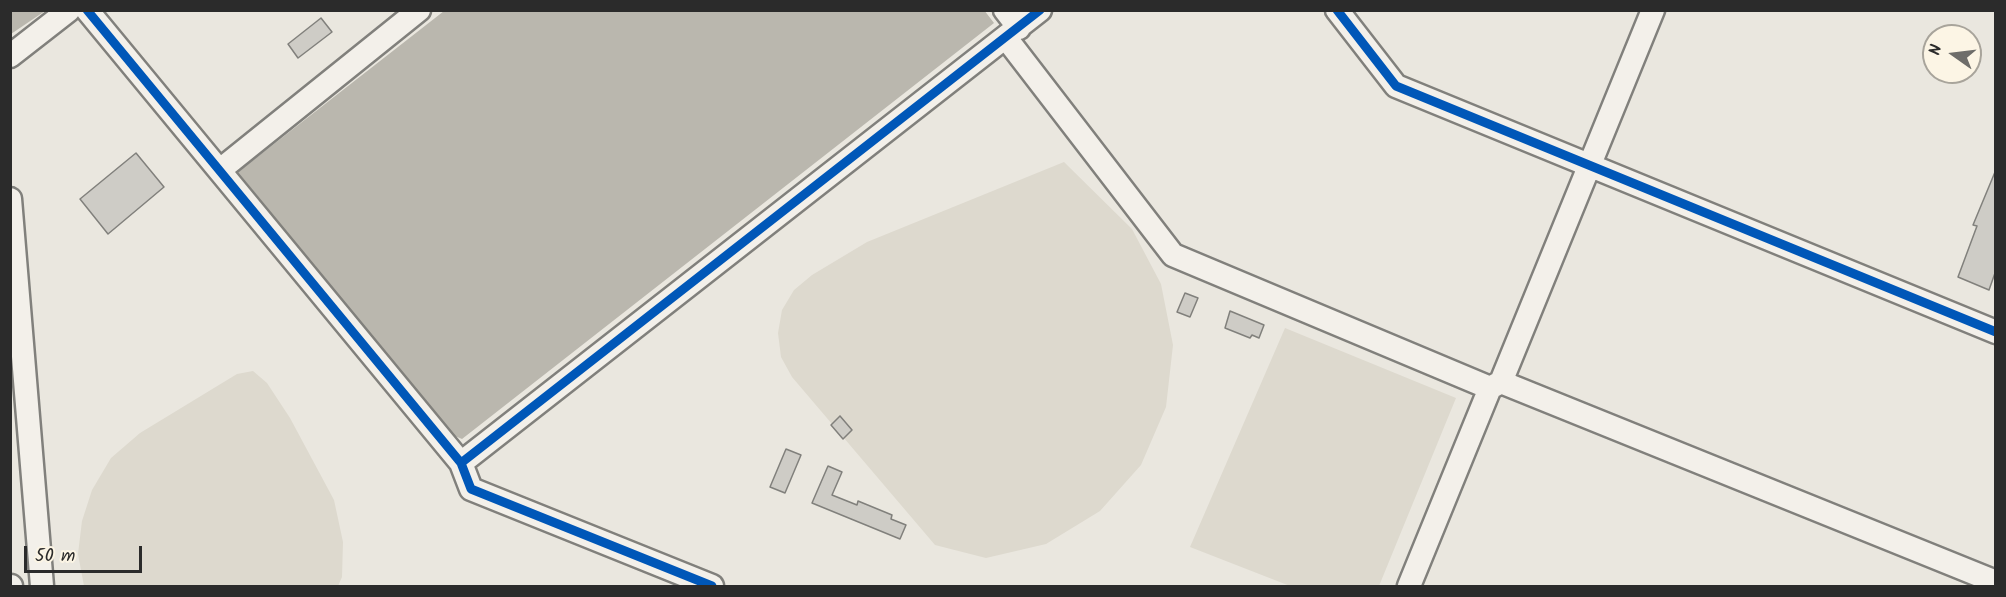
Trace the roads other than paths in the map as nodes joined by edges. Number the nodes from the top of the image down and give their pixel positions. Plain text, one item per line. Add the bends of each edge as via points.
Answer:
1 (69, 10) edge
2 (87, 10) edge
3 (1040, 10) edge
4 (1337, 10) edge
5 (1653, 10) edge
6 (414, 12) edge
7 (1010, 26) edge
8 (10, 56) edge
9 (1589, 167) junction
10 (220, 170) junction
11 (10, 199) edge
12 (1995, 332) edge
13 (1495, 385) junction
14 (461, 463) junction
15 (1995, 582) edge
16 (42, 586) edge
17 (712, 586) edge
18 (1408, 586) edge

1 - 8 street
2 - 10 street
3 - 7 street
4 - 9 street via 1396,86
5 - 9 street
6 - 10 street
7 - 13 street via 1173,255
7 - 14 street
9 - 12 street
9 - 13 street
10 - 14 street
11 - 16 street
13 - 15 street
13 - 18 street
14 - 17 street via 471,489

